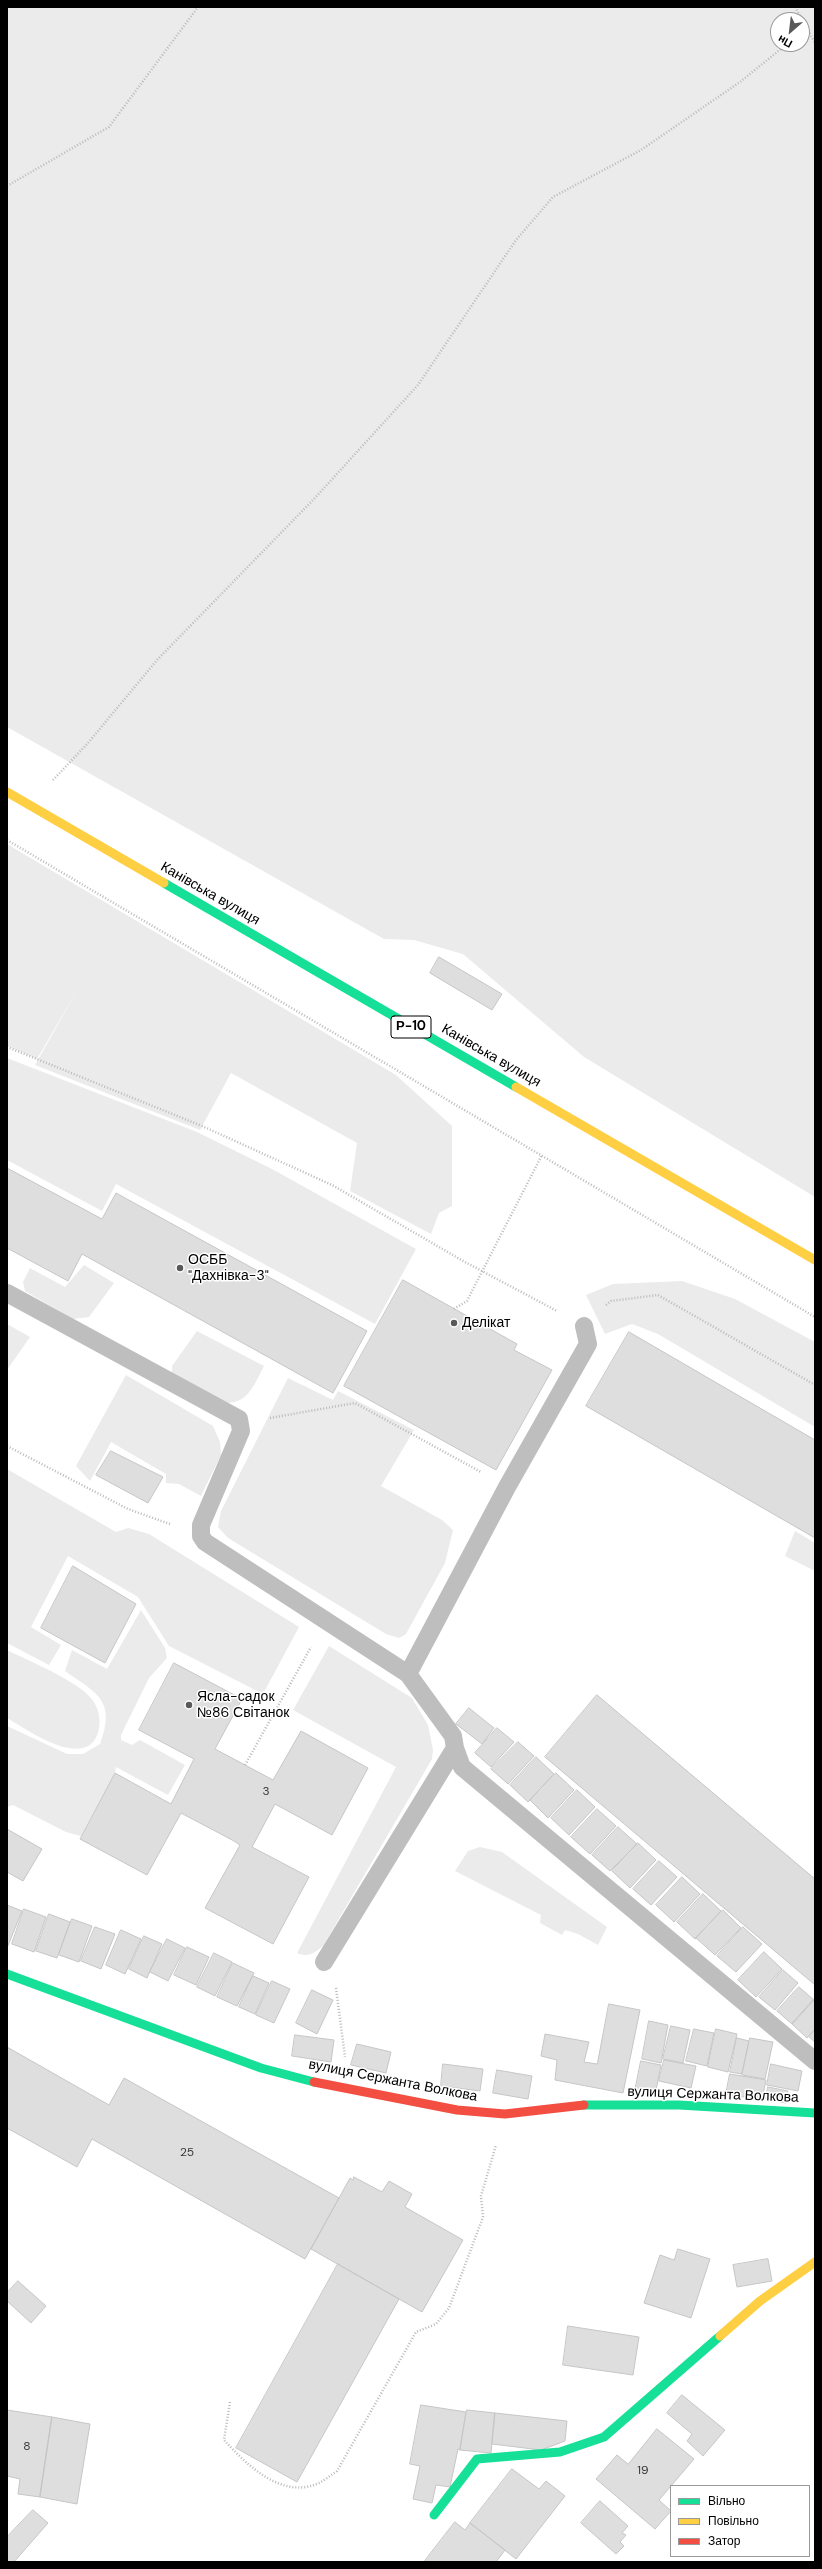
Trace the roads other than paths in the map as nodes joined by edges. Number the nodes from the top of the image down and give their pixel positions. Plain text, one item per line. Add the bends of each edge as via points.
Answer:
1 (7, 792) edge
2 (815, 1260) edge
3 (7, 1292) edge
4 (584, 1326) road end
5 (408, 1674) junction
6 (455, 1748) junction
7 (324, 1962) road end
8 (7, 1974) edge
9 (815, 2061) edge
10 (815, 2113) edge
11 (815, 2262) edge
12 (434, 2515) dead end

1 - 2 street, Канівська вулиця / Р-10
3 - 5 lane via 235,1415 241,1424 241,1431 204,1517 200,1536 212,1548
4 - 5 lane via 588,1344 507,1487
5 - 6 lane via 444,1721 453,1736
6 - 7 lane
6 - 9 lane via 462,1767
8 - 10 street, вулиця Сержанта Волкова via 260,2068 332,2087 456,2110 505,2114 578,2105 672,2105
11 - 12 street via 760,2301 604,2437 560,2452 477,2459

